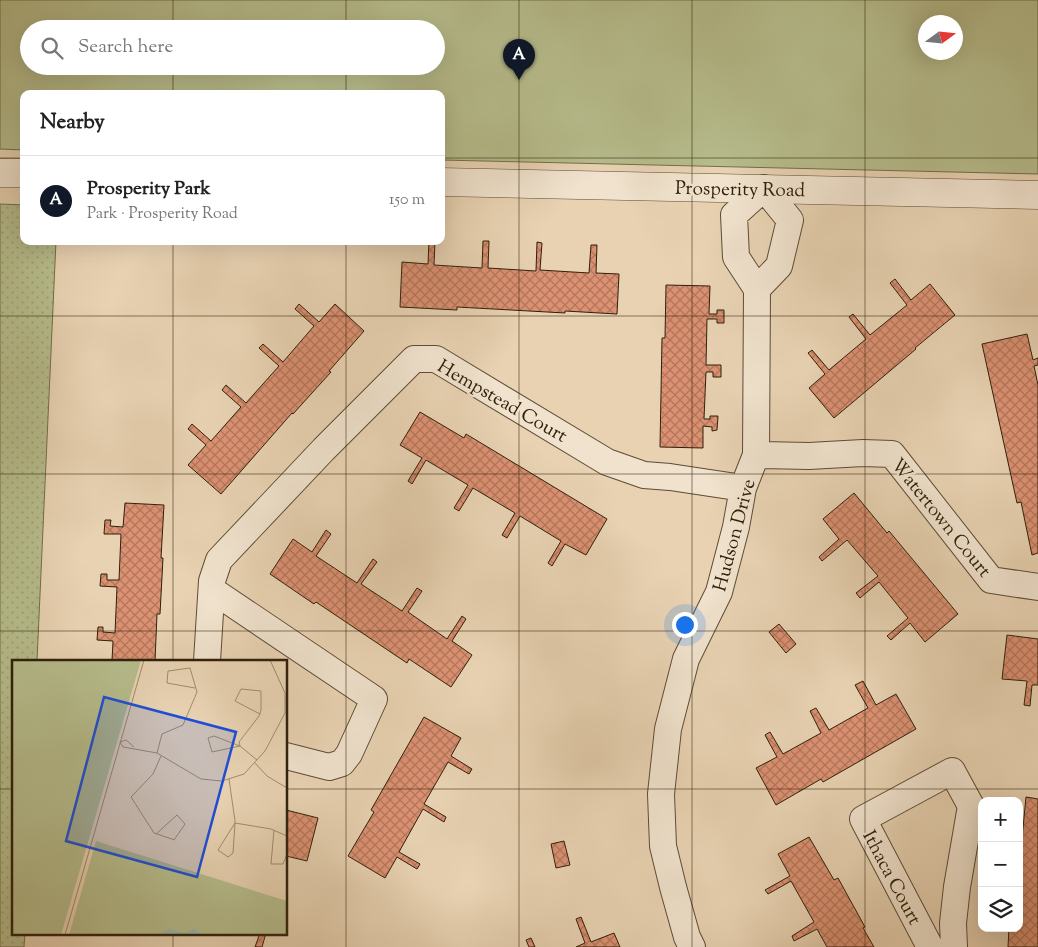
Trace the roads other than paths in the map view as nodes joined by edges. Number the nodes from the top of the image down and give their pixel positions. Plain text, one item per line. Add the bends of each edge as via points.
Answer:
1 (0, 173) edge
2 (20, 173) edge
3 (445, 182) edge
4 (764, 188) junction
5 (1038, 194) edge
6 (757, 289) junction
7 (756, 455) junction
8 (743, 488) junction
9 (1038, 587) edge
10 (212, 590) junction
11 (207, 660) edge
12 (288, 757) edge
13 (692, 947) edge
14 (930, 947) edge
15 (954, 947) edge

1 - 2 street
3 - 4 street, Prosperity Road
4 - 5 street, Prosperity Road
4 - 6 street via 790,220 779,266
4 - 6 street via 734,215 736,256
6 - 7 street, Hudson Drive
7 - 8 street, Hudson Drive
7 - 9 street, Watertown Court via 892,454 991,580
8 - 10 street, Hempstead Court via 644,475 607,462 436,359 414,359 324,448 219,560
8 - 13 street, Hudson Drive via 719,592 686,659 668,729 661,794 663,846
10 - 11 street, Hempstead Court
10 - 12 street via 374,699 342,763 329,767
14 - 15 street, Ithaca Court via 863,819 952,771 971,806 957,887

